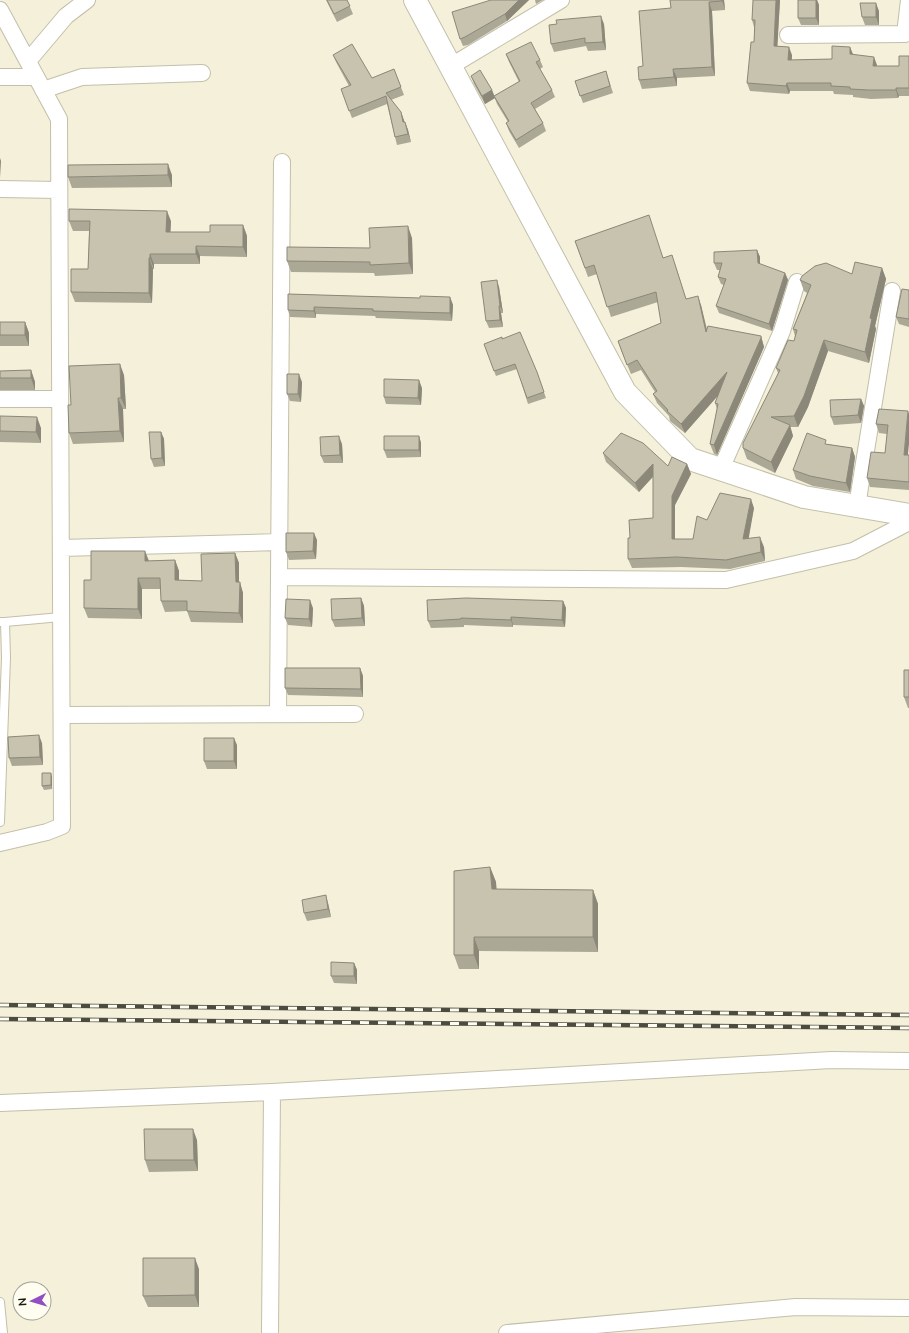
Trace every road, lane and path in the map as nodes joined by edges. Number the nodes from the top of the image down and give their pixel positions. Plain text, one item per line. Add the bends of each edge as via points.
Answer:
1 (87, 0) edge
2 (415, 0) edge
3 (560, 0) edge
4 (909, 0) edge
5 (0, 10) edge
6 (788, 35) dead end
7 (28, 61) junction
8 (451, 66) junction
9 (202, 73) dead end
10 (0, 77) edge
11 (40, 84) junction
12 (282, 162) dead end
13 (0, 189) edge
14 (59, 190) junction
15 (797, 282) dead end
16 (892, 292) dead end
17 (0, 399) edge
18 (60, 400) junction
19 (721, 469) junction
20 (857, 506) junction
21 (909, 515) edge
22 (909, 522) edge
23 (279, 542) junction
24 (61, 548) junction
25 (279, 577) junction
26 (61, 617) junction
27 (3, 622) edge
28 (278, 714) junction
29 (355, 714) dead end
30 (62, 715) junction
31 (0, 822) edge
32 (0, 843) edge
33 (909, 1061) edge
34 (272, 1092) junction
35 (0, 1103) edge
36 (0, 1302) edge
37 (909, 1308) edge
38 (3, 1333) edge
39 (270, 1333) edge
40 (507, 1333) edge

1 - 7 street via 66,16
2 - 8 street
3 - 8 street
4 - 6 street via 904,34
5 - 7 street
7 - 11 street
8 - 19 street via 625,392 690,459
9 - 11 street via 82,77
10 - 11 street
11 - 14 street via 59,119
12 - 23 street
13 - 14 street
14 - 18 street
15 - 19 street via 782,331
16 - 20 street
17 - 18 street
18 - 24 street
19 - 20 street via 804,497
20 - 21 street
22 - 25 street via 853,551 726,580
23 - 24 street
23 - 25 street
24 - 26 street
25 - 28 street
26 - 27 lane
26 - 30 street
27 - 31 lane via 6,658
28 - 29 street
28 - 30 street
30 - 32 street via 62,826
33 - 34 street via 831,1060
34 - 35 street
34 - 39 street
36 - 38 lane
37 - 40 street via 796,1307

